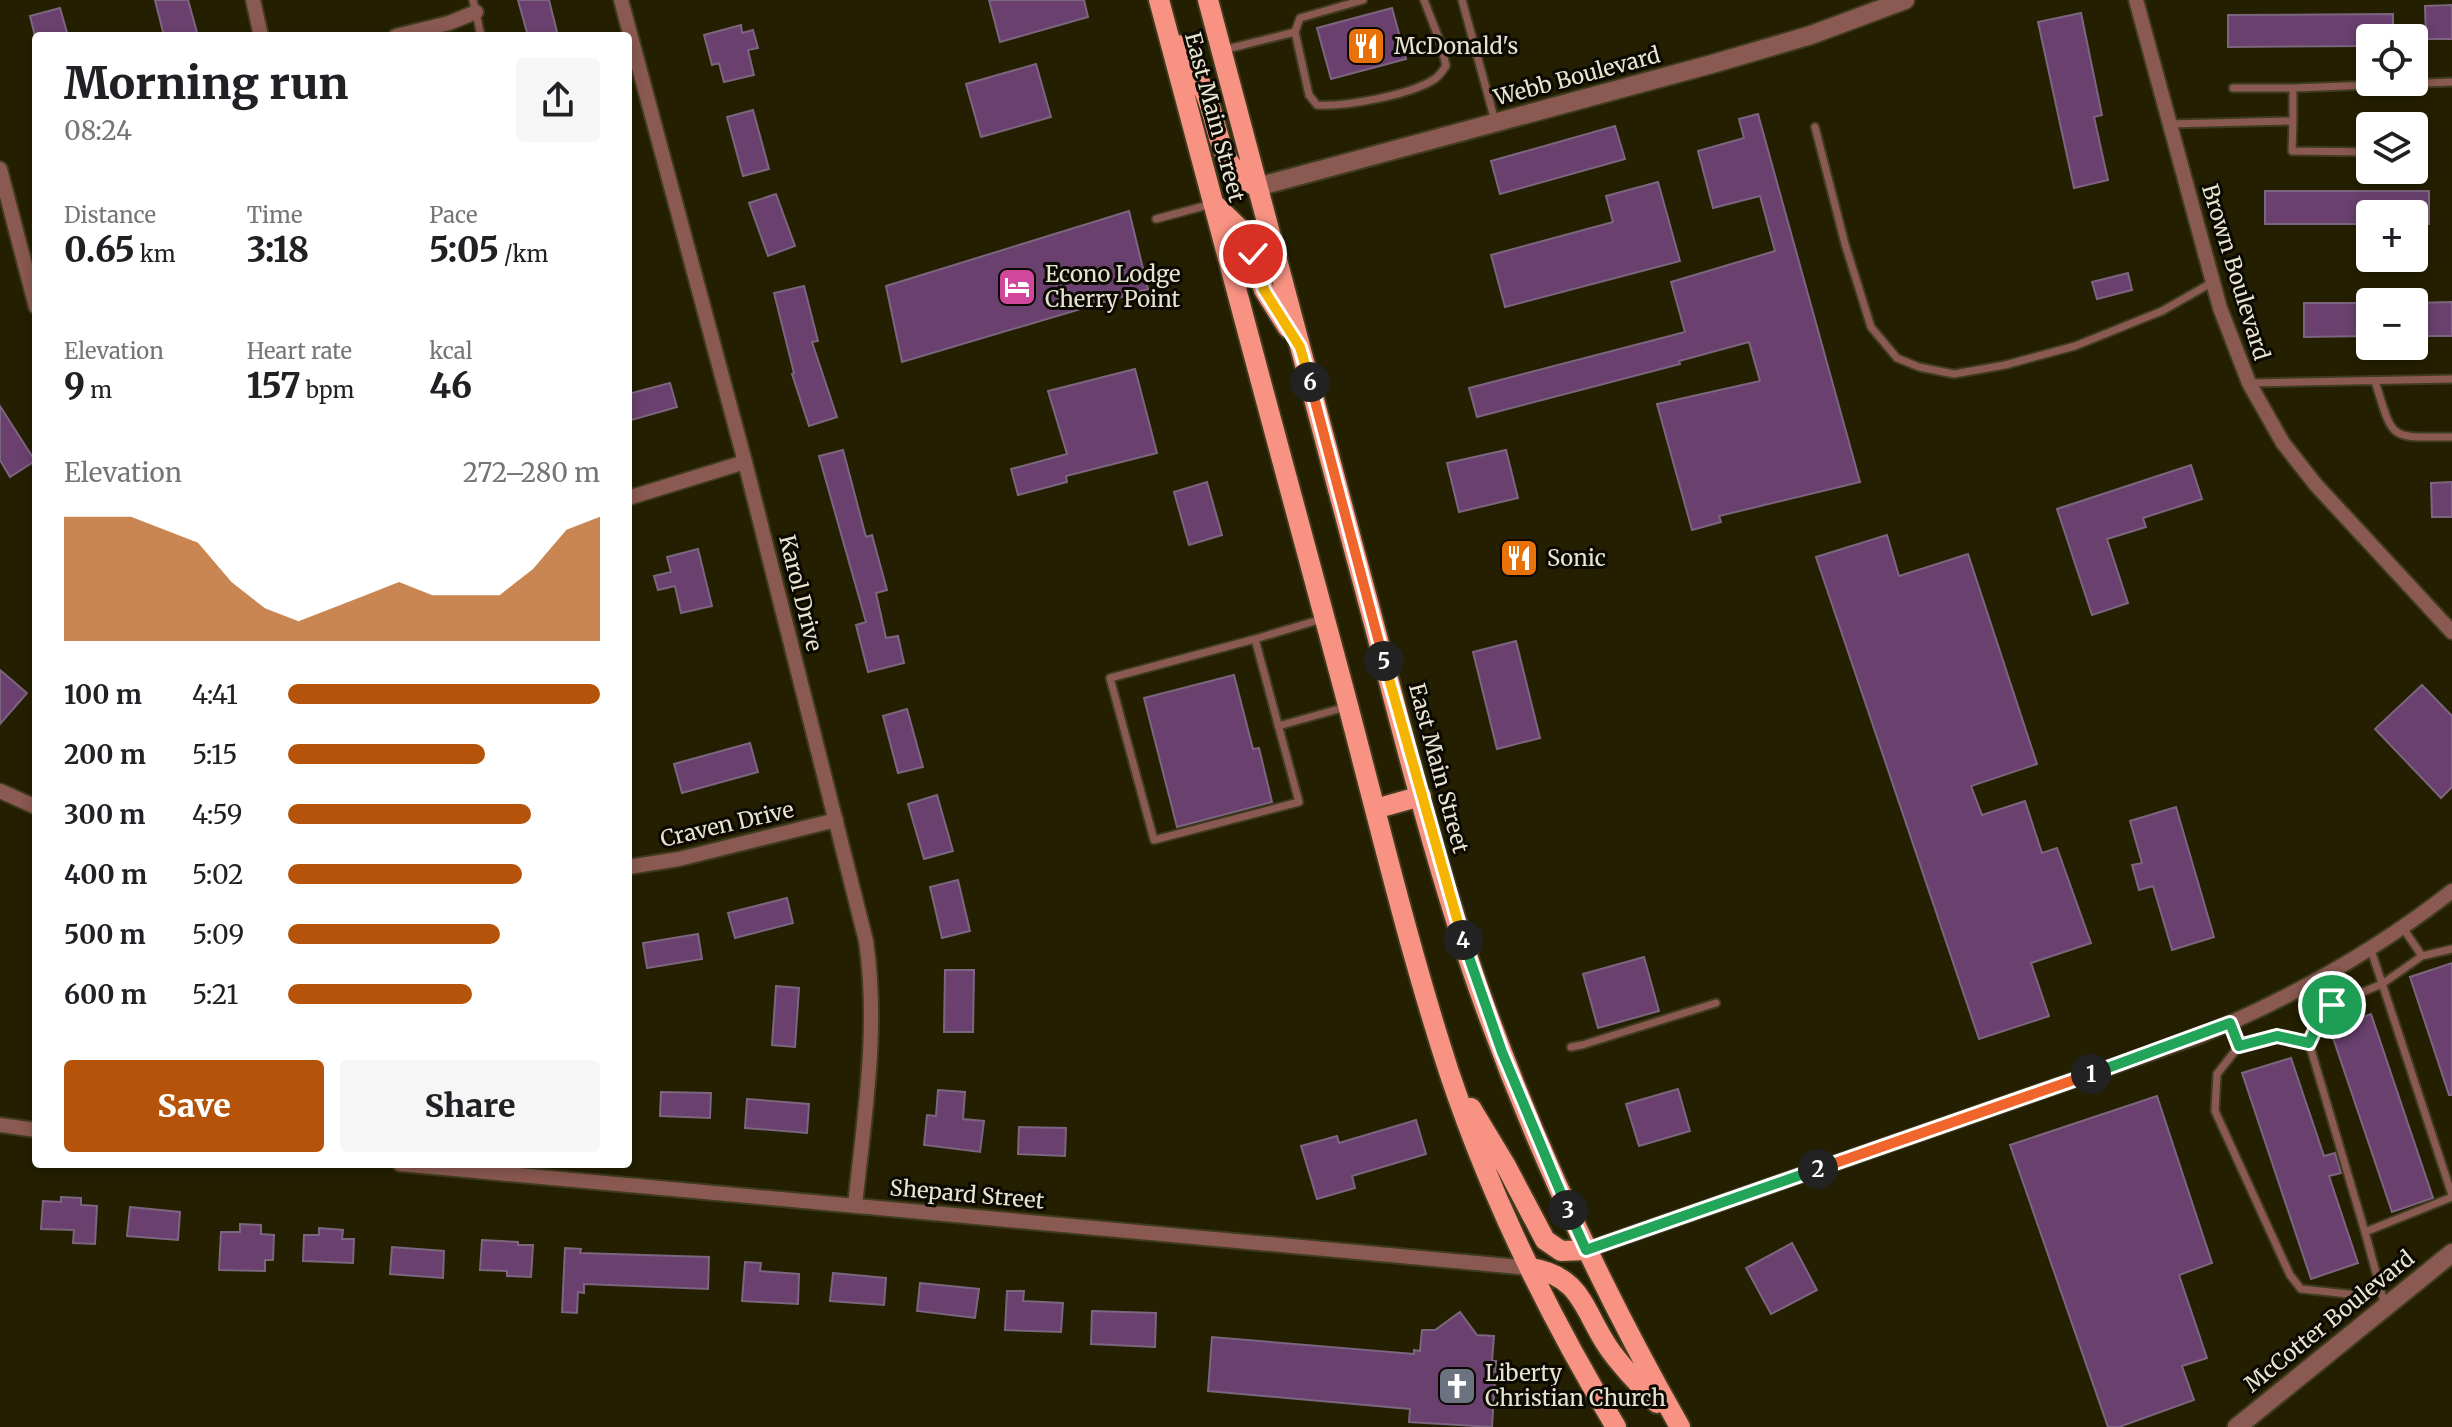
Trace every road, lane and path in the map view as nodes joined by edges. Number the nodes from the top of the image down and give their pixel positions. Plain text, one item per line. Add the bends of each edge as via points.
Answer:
1 (253, 0) edge
2 (621, 0) edge
3 (1159, 0) edge
4 (1208, 0) edge
5 (1363, 0) edge
6 (1424, 0) edge
7 (1462, 0) edge
8 (1905, 0) edge
9 (2136, 0) edge
10 (474, 6) edge
11 (1165, 23) junction
12 (260, 32) edge
13 (412, 32) edge
14 (480, 32) edge
15 (630, 32) edge
16 (1295, 32) junction
17 (632, 41) edge
18 (1221, 50) junction
19 (2452, 82) edge
20 (2233, 88) dead end
21 (2293, 88) junction
22 (2293, 121) junction
23 (1495, 123) junction
24 (2170, 124) junction
25 (1815, 127) dead end
26 (2356, 152) edge
27 (0, 169) edge
28 (1257, 187) junction
29 (1213, 203) junction
30 (1156, 219) dead end
31 (2213, 282) junction
32 (32, 292) edge
33 (1300, 347) junction
34 (2452, 379) edge
35 (2375, 381) junction
36 (2249, 383) junction
37 (2452, 437) edge
38 (745, 462) junction
39 (632, 497) edge
40 (1325, 618) junction
41 (2452, 632) edge
42 (1255, 639) junction
43 (1348, 706) junction
44 (1278, 726) junction
45 (0, 791) edge
46 (1421, 796) junction
47 (32, 805) edge
48 (1375, 809) junction
49 (836, 820) junction
50 (632, 866) edge
51 (2452, 891) edge
52 (2403, 928) junction
53 (2452, 949) edge
54 (2371, 950) junction
55 (2422, 956) junction
56 (2382, 984) junction
57 (1716, 1003) dead end
58 (2230, 1023) junction
59 (2309, 1043) junction
60 (2239, 1046) junction
61 (1571, 1047) dead end
62 (1449, 1072) junction
63 (0, 1125) edge
64 (32, 1129) edge
65 (443, 1168) edge
66 (2450, 1183) edge
67 (2452, 1196) edge
68 (855, 1206) junction
69 (2365, 1232) junction
70 (1586, 1250) junction
71 (2452, 1253) edge
72 (1530, 1268) junction
73 (2378, 1281) junction
74 (2385, 1307) junction
75 (1616, 1427) edge
76 (1679, 1427) edge
77 (2237, 1427) edge

1 - 12 street
2 - 15 street, Karol Drive
3 - 11 main road, East Main Street
4 - 18 main road, East Main Street
5 - 16 lane via 1300,18
6 - 16 lane via 1446,66 1437,78 1414,90 1317,105 1309,95
7 - 23 lane
8 - 23 street, Webb Boulevard via 1764,49
9 - 24 street, Brown Boulevard
10 - 13 street via 449,23
10 - 14 lane
11 - 28 main road via 1204,90 1225,158
11 - 29 main road, East Main Street
16 - 18 lane
17 - 38 street, Karol Drive
18 - 28 main road, East Main Street
19 - 21 lane
20 - 21 lane
21 - 22 lane
22 - 24 lane
22 - 26 lane via 2292,151
23 - 28 street, Webb Boulevard
24 - 31 street, Brown Boulevard
25 - 31 lane via 1871,327 1897,358 1919,367 1954,374 2075,346 2162,311
27 - 32 street
28 - 33 main road, East Main Street
29 - 30 lane
29 - 33 main road via 1241,230 1264,290
29 - 40 main road, East Main Street
31 - 36 street, Brown Boulevard
33 - 46 main road, East Main Street
34 - 35 lane
35 - 36 lane
35 - 37 lane via 2390,427 2403,437
36 - 41 street, Brown Boulevard via 2283,443 2316,485
38 - 39 street
38 - 49 street, Karol Drive
40 - 42 lane
40 - 43 main road, East Main Street
42 - 44 lane
42 - 44 lane via 1110,678 1154,840 1299,802
43 - 44 lane
43 - 48 main road, East Main Street
45 - 47 street
46 - 48 main road
46 - 70 main road, East Main Street via 1497,1039
48 - 62 main road, East Main Street
49 - 50 street, Craven Drive
49 - 68 street, Karol Drive via 866,941 873,1010
51 - 52 street
52 - 54 street
52 - 55 lane
53 - 55 lane
54 - 56 lane
54 - 58 street
55 - 56 lane
56 - 59 lane via 2332,1005
56 - 66 lane
57 - 61 lane
58 - 60 lane
58 - 70 street
59 - 60 lane via 2277,1036
59 - 69 lane
60 - 73 lane via 2217,1074 2215,1111 2290,1275 2301,1289 2327,1293 2358,1295
62 - 70 main road via 1545,1240 1561,1251
62 - 72 main road, East Main Street
63 - 64 street
65 - 68 street, Shepard Street
66 - 67 lane
67 - 69 lane
68 - 72 street, Shepard Street
69 - 73 lane
70 - 76 main road, East Main Street
71 - 74 street, McCotter Boulevard
72 - 75 main road, East Main Street
72 - 76 main road via 1556,1274 1576,1290 1613,1354
73 - 74 lane
74 - 77 street, McCotter Boulevard

